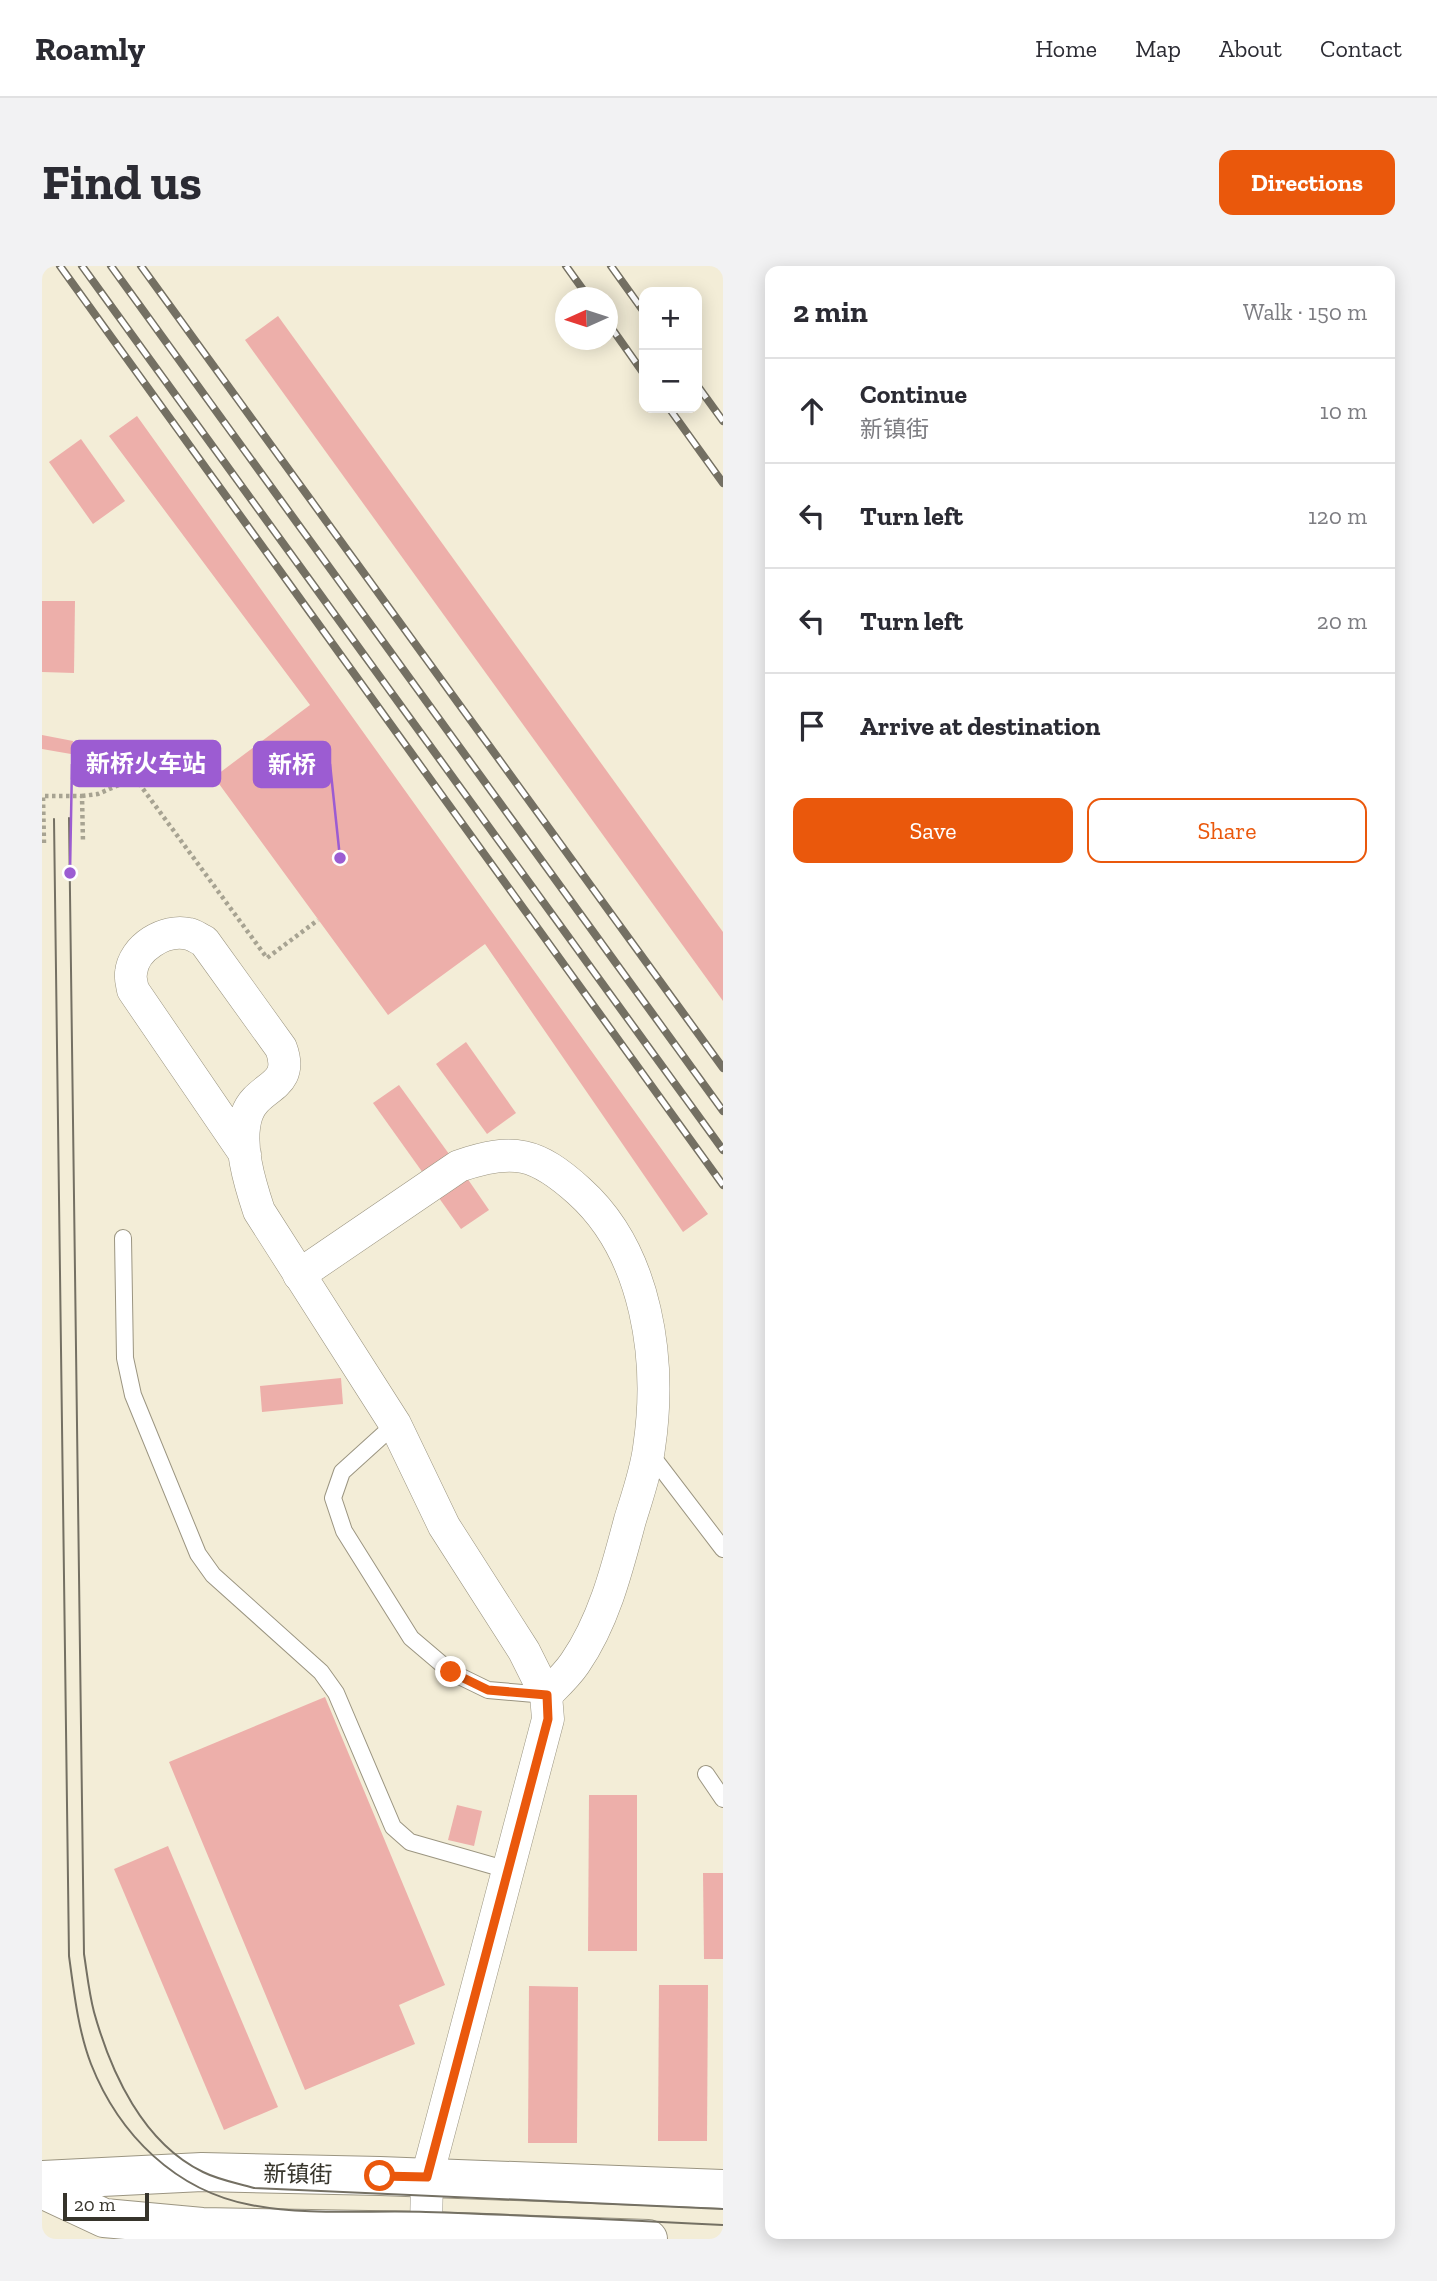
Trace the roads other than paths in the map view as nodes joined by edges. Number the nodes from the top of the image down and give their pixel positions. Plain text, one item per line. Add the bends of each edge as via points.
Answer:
1 (245, 1154) junction
2 (123, 1238) dead end
3 (299, 1275) junction
4 (395, 1424) junction
5 (649, 1452) junction
6 (723, 1549) edge
7 (547, 1695) junction
8 (706, 1774) dead end
9 (723, 1799) edge
10 (508, 1870) junction
11 (427, 2177) junction
12 (42, 2180) edge
13 (42, 2189) edge
14 (723, 2189) edge
15 (426, 2231) junction
16 (648, 2239) edge

1 - 1 street via 247,1112 282,1076 285,1058 204,941 172,933 143,949 135,959 133,990
1 - 3 street via 260,1211
2 - 10 lane via 125,1358 133,1395 198,1554 213,1575 329,1683 393,1827 410,1842
3 - 4 street
3 - 5 street via 459,1166 487,1156 541,1161 591,1202 614,1231 633,1270 650,1340 653,1417
4 - 7 street via 444,1526
4 - 7 lane via 342,1472 333,1498 344,1531 411,1637 451,1672 488,1690
5 - 6 lane
5 - 7 street via 617,1569 594,1631
7 - 10 street via 548,1719
8 - 9 lane
10 - 11 street
11 - 12 street, 新镇街 via 202,2172
11 - 14 street, 新镇街
11 - 15 street
13 - 15 street via 104,2218 202,2227
15 - 16 street

